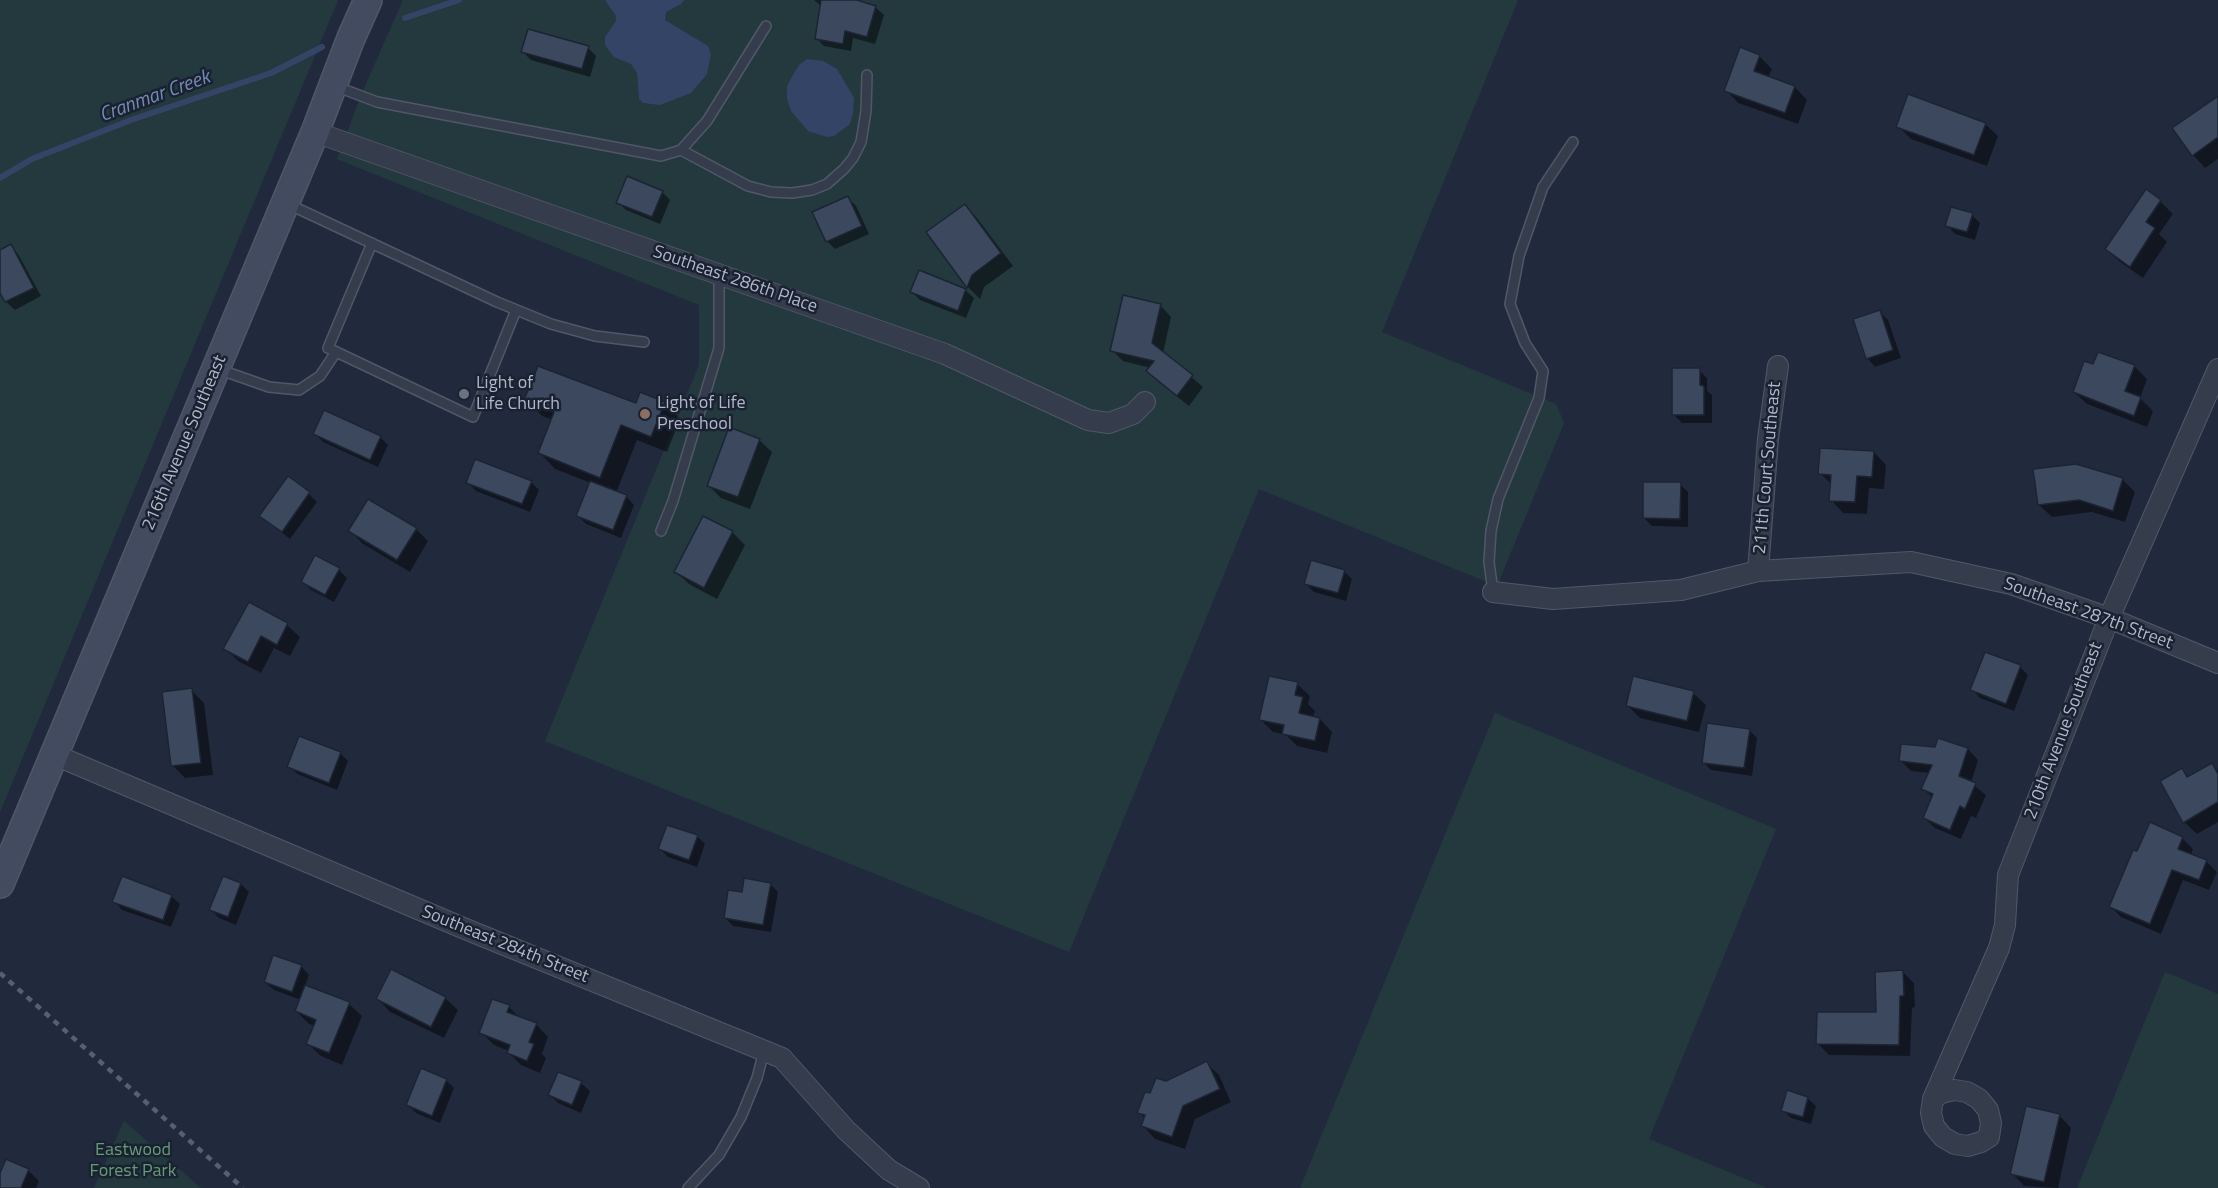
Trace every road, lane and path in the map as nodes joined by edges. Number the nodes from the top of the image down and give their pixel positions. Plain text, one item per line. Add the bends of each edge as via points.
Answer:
1 (368, 0) edge
2 (766, 26) dead end
3 (867, 75) dead end
4 (333, 85) junction
5 (315, 132) junction
6 (1573, 142) dead end
7 (681, 150) junction
8 (286, 203) junction
9 (372, 243) junction
10 (719, 274) junction
11 (516, 310) junction
12 (644, 342) dead end
13 (336, 352) junction
14 (1778, 366) dead end
15 (216, 368) junction
16 (2218, 369) edge
17 (1145, 402) dead end
18 (661, 531) dead end
19 (1758, 571) junction
20 (1493, 592) joint
21 (2109, 618) junction
22 (2218, 663) edge
23 (55, 755) junction
24 (0, 884) edge
25 (764, 1051) junction
26 (1933, 1099) dead end
27 (688, 1188) edge
28 (919, 1188) edge

1 - 4 street, 216th Avenue Southeast
2 - 7 lane via 707,121
3 - 7 lane via 861,142 853,158 827,184 792,193 771,192 748,186
4 - 5 street, 216th Avenue Southeast
4 - 7 lane via 377,102 620,149 662,156
5 - 8 street, 216th Avenue Southeast
5 - 10 street, Southeast 286th Place
6 - 20 lane via 1543,187 1520,256 1510,304 1525,343 1543,371 1539,398 1498,498 1489,561
8 - 9 lane
8 - 15 street, 216th Avenue Southeast
9 - 11 lane
9 - 13 lane via 328,348
10 - 17 street, Southeast 286th Place via 945,354 1088,420 1109,423 1133,414
10 - 18 lane via 719,348
11 - 12 lane via 595,336
11 - 13 lane via 473,417
13 - 15 lane via 320,376 299,390 270,387
14 - 19 street, 211th Court Southeast
15 - 23 street, 216th Avenue Southeast
16 - 21 street, 210th Avenue Southeast
19 - 20 street, Southeast 287th Street via 1681,590 1553,600
19 - 21 street, Southeast 287th Street via 1911,562 2012,584
21 - 22 street, Southeast 287th Street
21 - 26 street, 210th Avenue Southeast via 2008,875 2000,948
23 - 24 street, 216th Avenue Southeast
23 - 25 street, Southeast 284th Street
25 - 27 lane via 741,1117 718,1155
25 - 28 street, Southeast 284th Street via 782,1058 846,1130 889,1170

